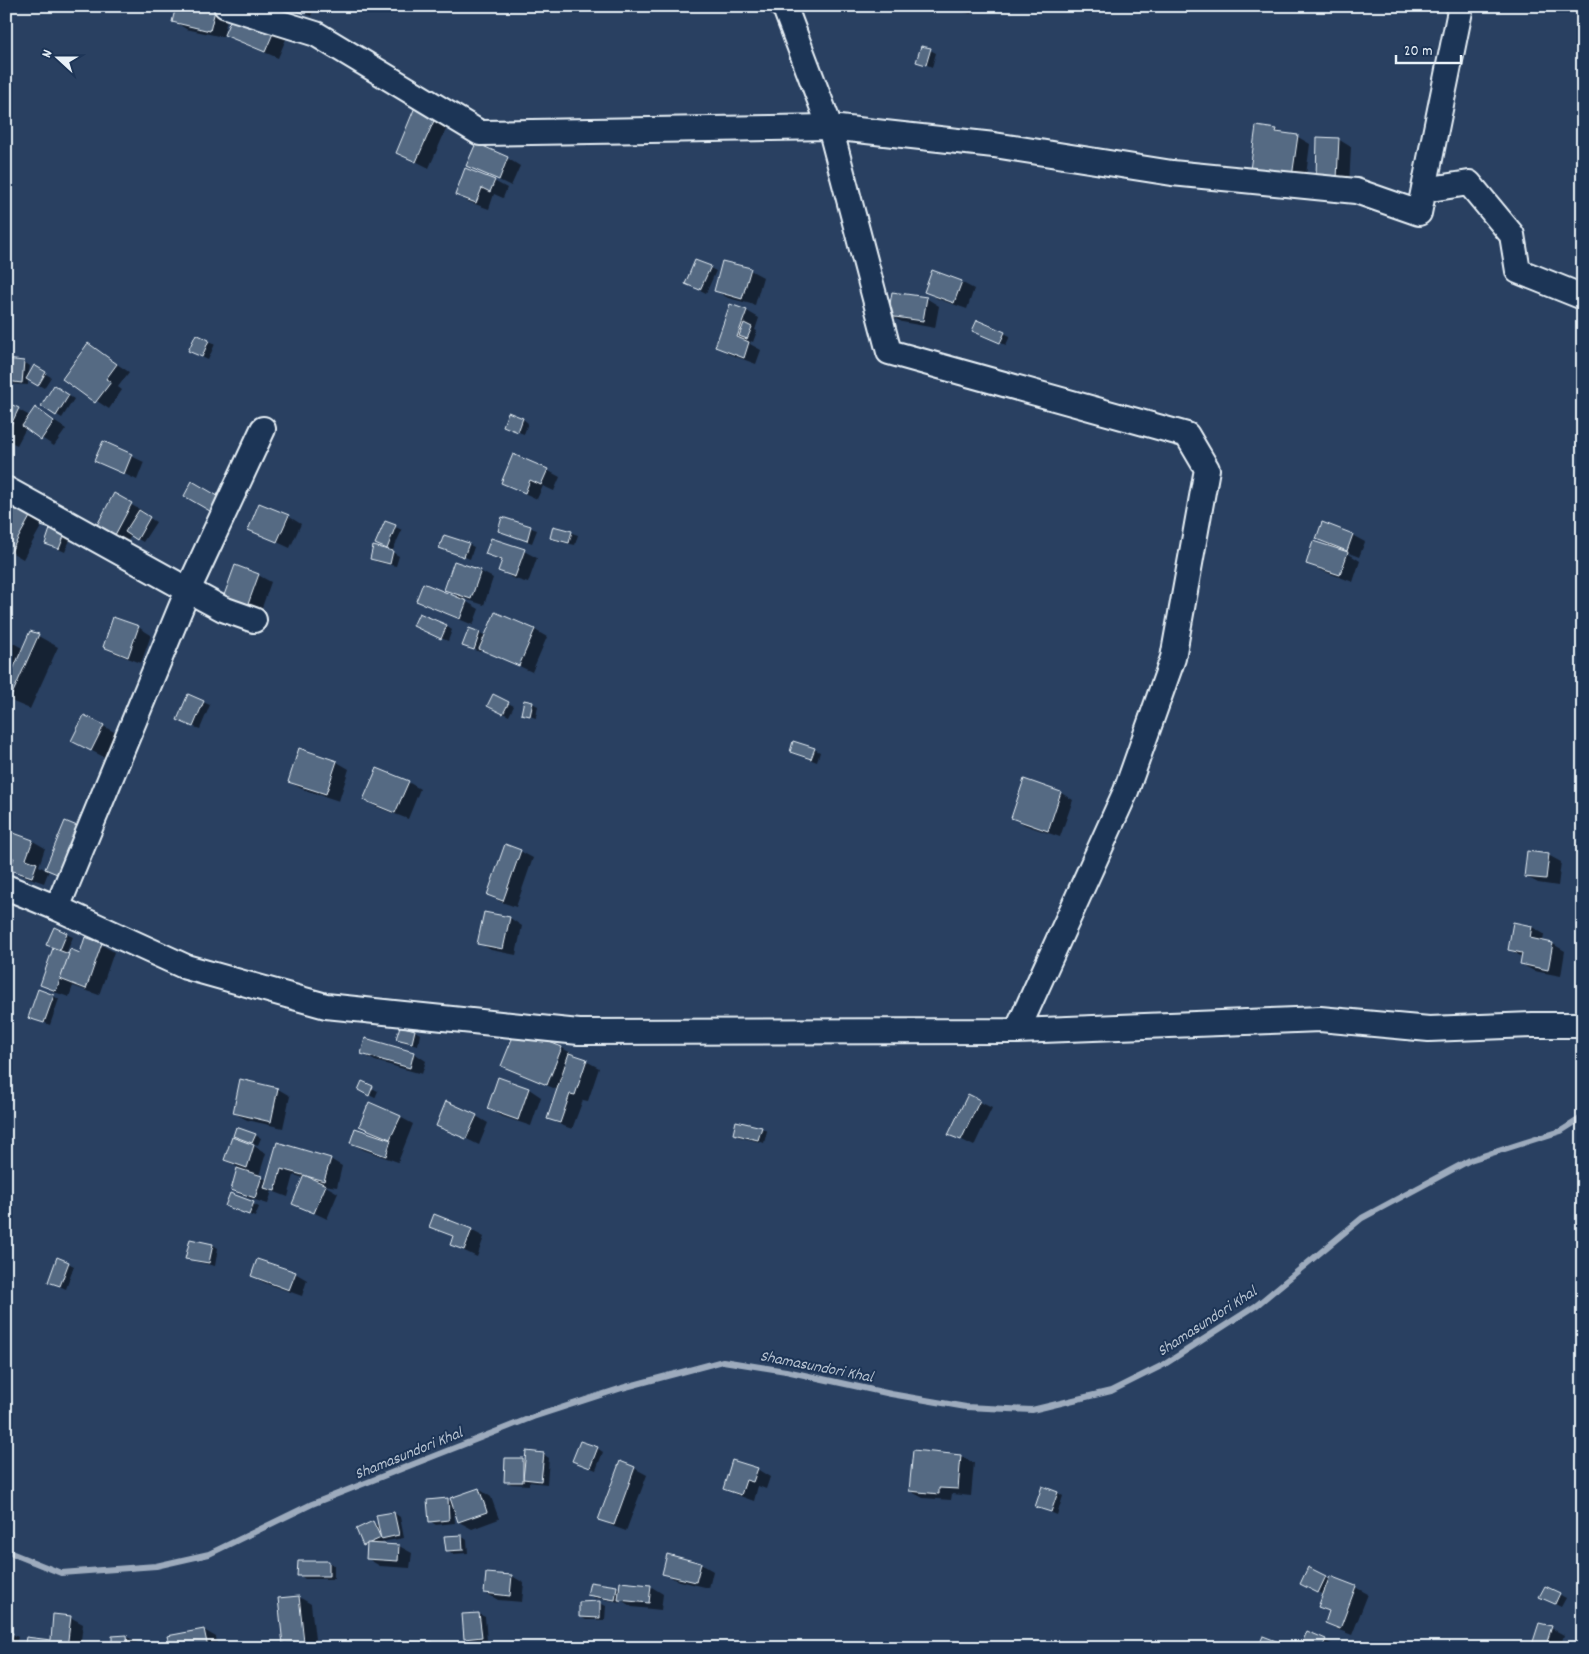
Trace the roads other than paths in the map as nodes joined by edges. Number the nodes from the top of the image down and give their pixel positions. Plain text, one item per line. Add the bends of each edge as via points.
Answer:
1 (226, 6) edge
2 (782, 6) edge
3 (1461, 6) edge
4 (830, 127) junction
5 (1424, 190) junction
6 (1583, 297) edge
7 (263, 429) dead end
8 (6, 489) edge
9 (188, 590) junction
10 (254, 620) dead end
11 (6, 887) edge
12 (57, 908) junction
13 (1583, 1025) edge
14 (1017, 1032) junction

1 - 4 street via 316,34 480,133
2 - 4 street
3 - 5 street
4 - 5 street via 994,146 1172,173 1356,191 1419,213
4 - 14 street via 889,352 1188,435 1207,469 1173,658 1126,791
5 - 6 street via 1469,183 1512,235 1518,271
7 - 9 street
8 - 9 street
9 - 10 street via 223,609
9 - 12 street
11 - 12 street
12 - 14 street via 186,967 326,1006 579,1032
13 - 14 street via 1429,1029 1320,1019

